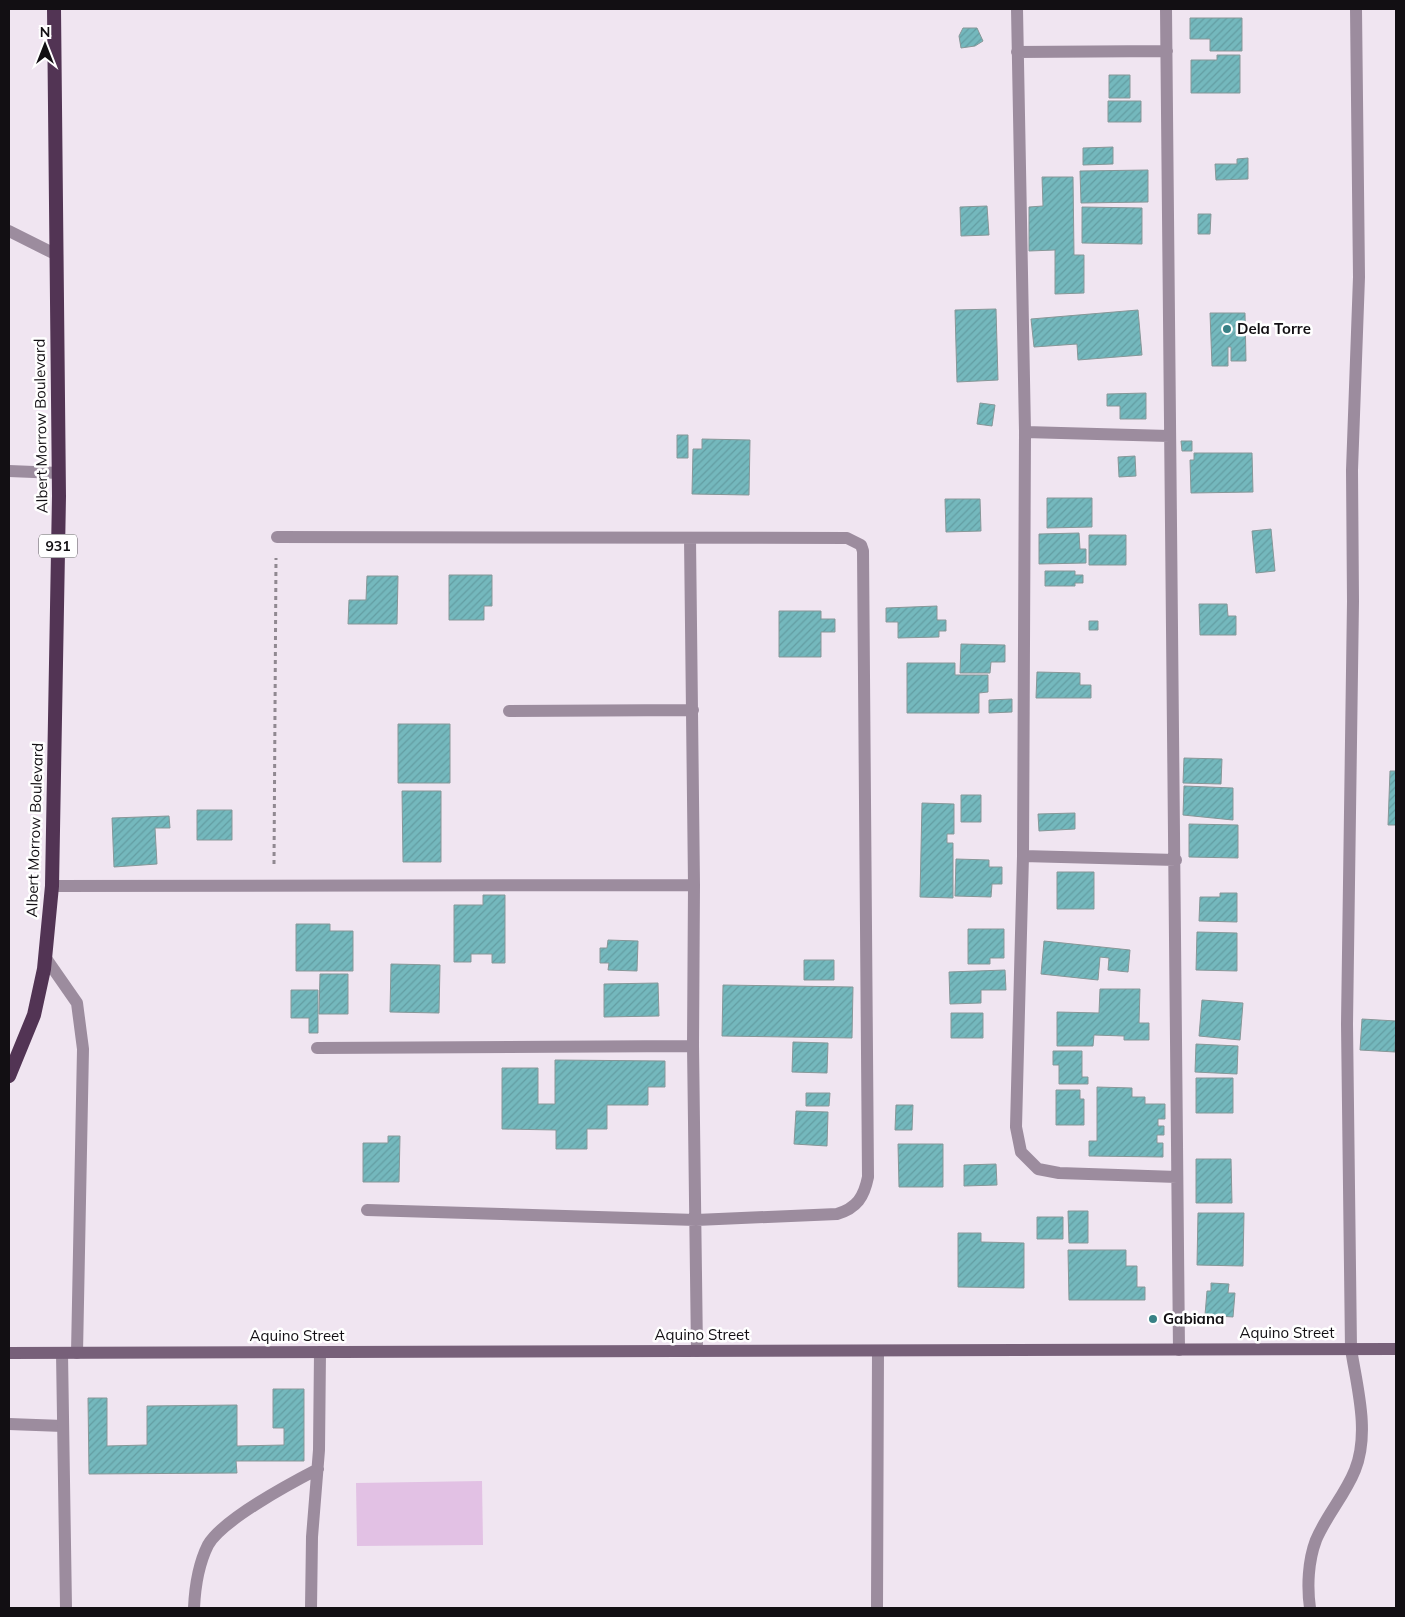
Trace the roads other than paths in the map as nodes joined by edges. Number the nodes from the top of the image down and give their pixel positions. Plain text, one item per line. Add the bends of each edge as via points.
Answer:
1 (54, 9) edge
2 (1017, 9) edge
3 (1166, 9) edge
4 (1356, 9) edge
5 (1167, 51) junction
6 (1017, 52) junction
7 (9, 231) edge
8 (55, 254) junction
9 (1025, 432) junction
10 (1169, 436) junction
11 (9, 471) edge
12 (59, 473) junction
13 (276, 538) road end
14 (690, 538) junction
15 (693, 710) junction
16 (509, 712) dead end
17 (1023, 856) junction
18 (1176, 860) junction
19 (694, 884) junction
20 (52, 886) junction
21 (45, 957) junction
22 (693, 1046) junction
23 (317, 1048) dead end
24 (9, 1076) edge
25 (1178, 1177) junction
26 (367, 1210) dead end
27 (696, 1220) junction
28 (1351, 1349) junction
29 (1396, 1349) edge
30 (1179, 1350) junction
31 (698, 1351) junction
32 (878, 1351) junction
33 (77, 1352) junction
34 (320, 1352) junction
35 (9, 1353) edge
36 (62, 1353) junction
37 (9, 1424) edge
38 (63, 1426) junction
39 (318, 1469) junction
40 (66, 1608) edge
41 (194, 1608) edge
42 (311, 1608) edge
43 (877, 1608) edge
44 (1310, 1608) edge

1 - 8 highway, Albert Morrow Boulevard / 931
2 - 6 street
3 - 5 street
4 - 28 street via 1359,277 1352,470 1347,1024
5 - 6 street
5 - 10 street
6 - 9 street
7 - 8 street
8 - 12 highway, Albert Morrow Boulevard / 931
9 - 10 street
9 - 17 street
10 - 18 street
11 - 12 street
12 - 20 highway, Albert Morrow Boulevard / 931
13 - 14 street
14 - 15 street
14 - 27 street via 846,538 861,545 864,570 868,1167 865,1190 859,1203 837,1214
15 - 16 street
15 - 19 street
17 - 18 street
17 - 25 street via 1016,1127 1021,1152 1038,1169 1059,1173
18 - 25 street
19 - 20 street
19 - 22 street
20 - 21 highway, Albert Morrow Boulevard / 931
21 - 24 highway, Albert Morrow Boulevard / 931 via 34,1015
21 - 33 street via 77,1004 83,1049
22 - 23 street
22 - 27 street
25 - 30 street
26 - 27 street
27 - 31 street
28 - 29 main road, Aquino Street
28 - 30 main road, Aquino Street
28 - 44 street via 1362,1438 1356,1470 1316,1541 1307,1587
30 - 32 main road, Aquino Street
31 - 32 main road, Aquino Street
31 - 34 main road, Aquino Street
32 - 43 street
33 - 34 main road, Aquino Street
33 - 36 main road, Aquino Street
34 - 39 street
35 - 36 main road, Aquino Street
36 - 38 street
37 - 38 street
38 - 40 street
39 - 41 street via 232,1521 209,1544 195,1585
39 - 42 street via 312,1537

